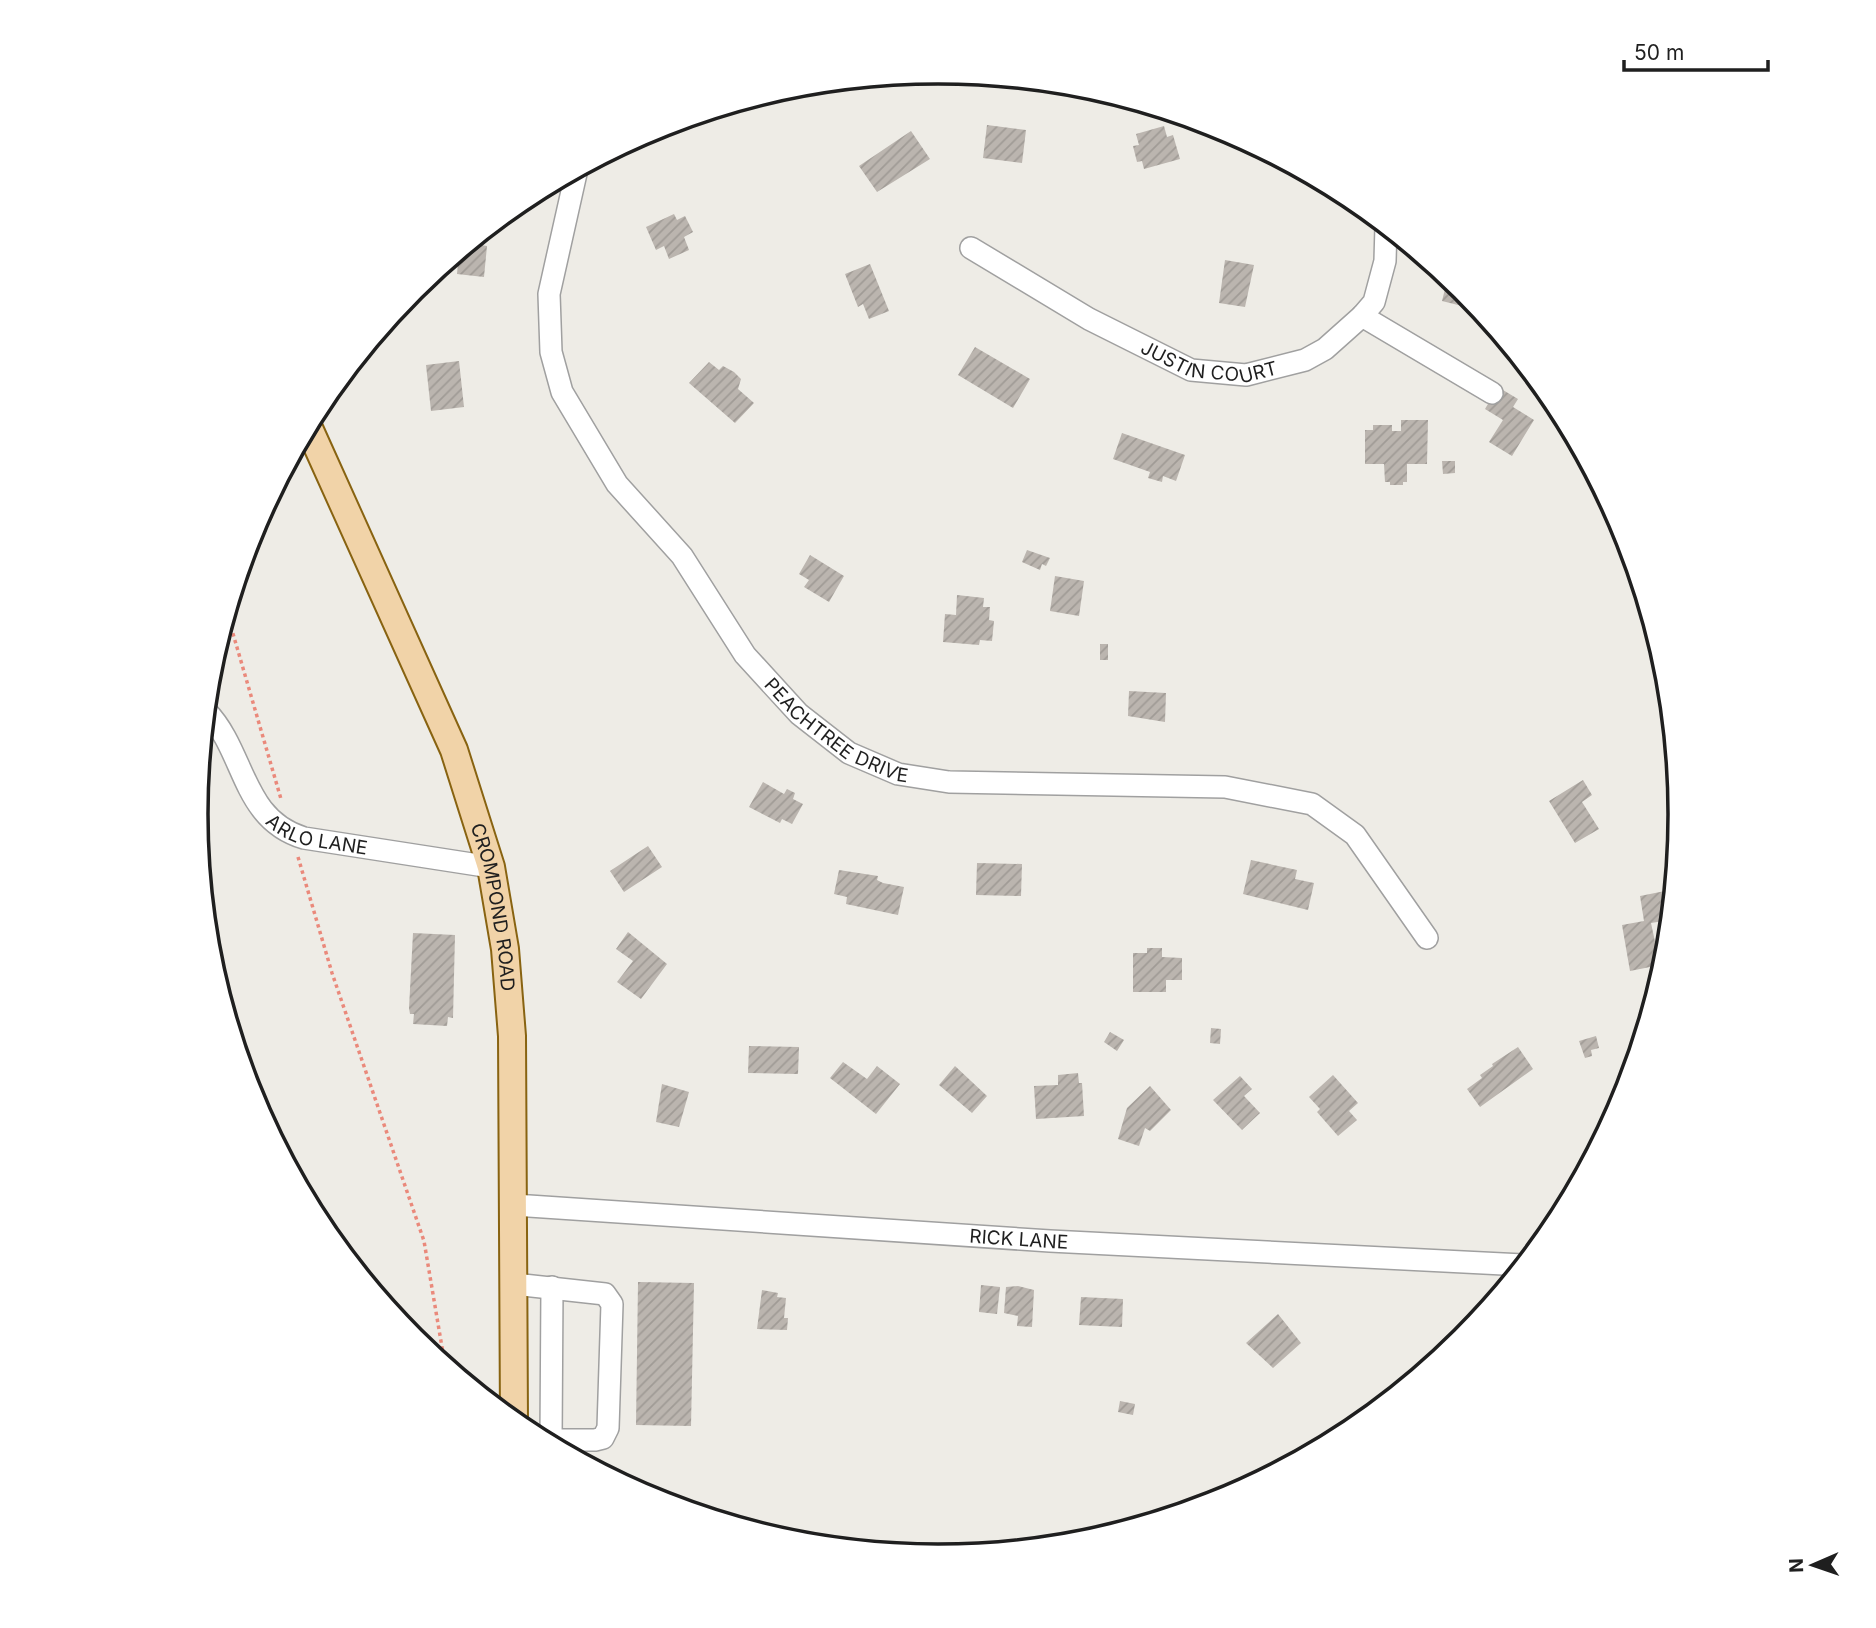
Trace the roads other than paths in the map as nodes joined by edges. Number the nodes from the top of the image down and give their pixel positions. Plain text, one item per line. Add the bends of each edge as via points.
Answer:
1 (574, 181) edge
2 (1385, 237) edge
3 (971, 248) dead end
4 (1362, 316) junction
5 (1492, 393) dead end
6 (313, 437) edge
7 (214, 721) edge
8 (491, 867) junction
9 (1426, 938) dead end
10 (514, 1205) junction
11 (1512, 1264) edge
12 (514, 1284) junction
13 (552, 1287) junction
14 (514, 1408) edge
15 (547, 1430) edge
16 (563, 1440) edge

1 - 9 street, PEACHTREE DRIVE via 549,295 551,352 562,392 617,484 682,556 745,655 799,714 849,753 898,774 949,782 1225,787 1312,804 1355,835
2 - 4 street, JUSTIN COURT via 1374,302
3 - 4 street, JUSTIN COURT via 1089,319 1191,370 1246,375 1305,360 1331,346
4 - 5 street
6 - 8 main road, CROMPOND ROAD via 454,750
7 - 8 street, ARLO LANE via 262,811 277,827 291,834
8 - 10 main road, CROMPOND ROAD via 509,991
10 - 11 street, RICK LANE via 1050,1241
10 - 12 main road, CROMPOND ROAD
12 - 13 street
12 - 14 main road, CROMPOND ROAD
13 - 15 street
13 - 16 street via 605,1294 612,1304 608,1428 603,1438

